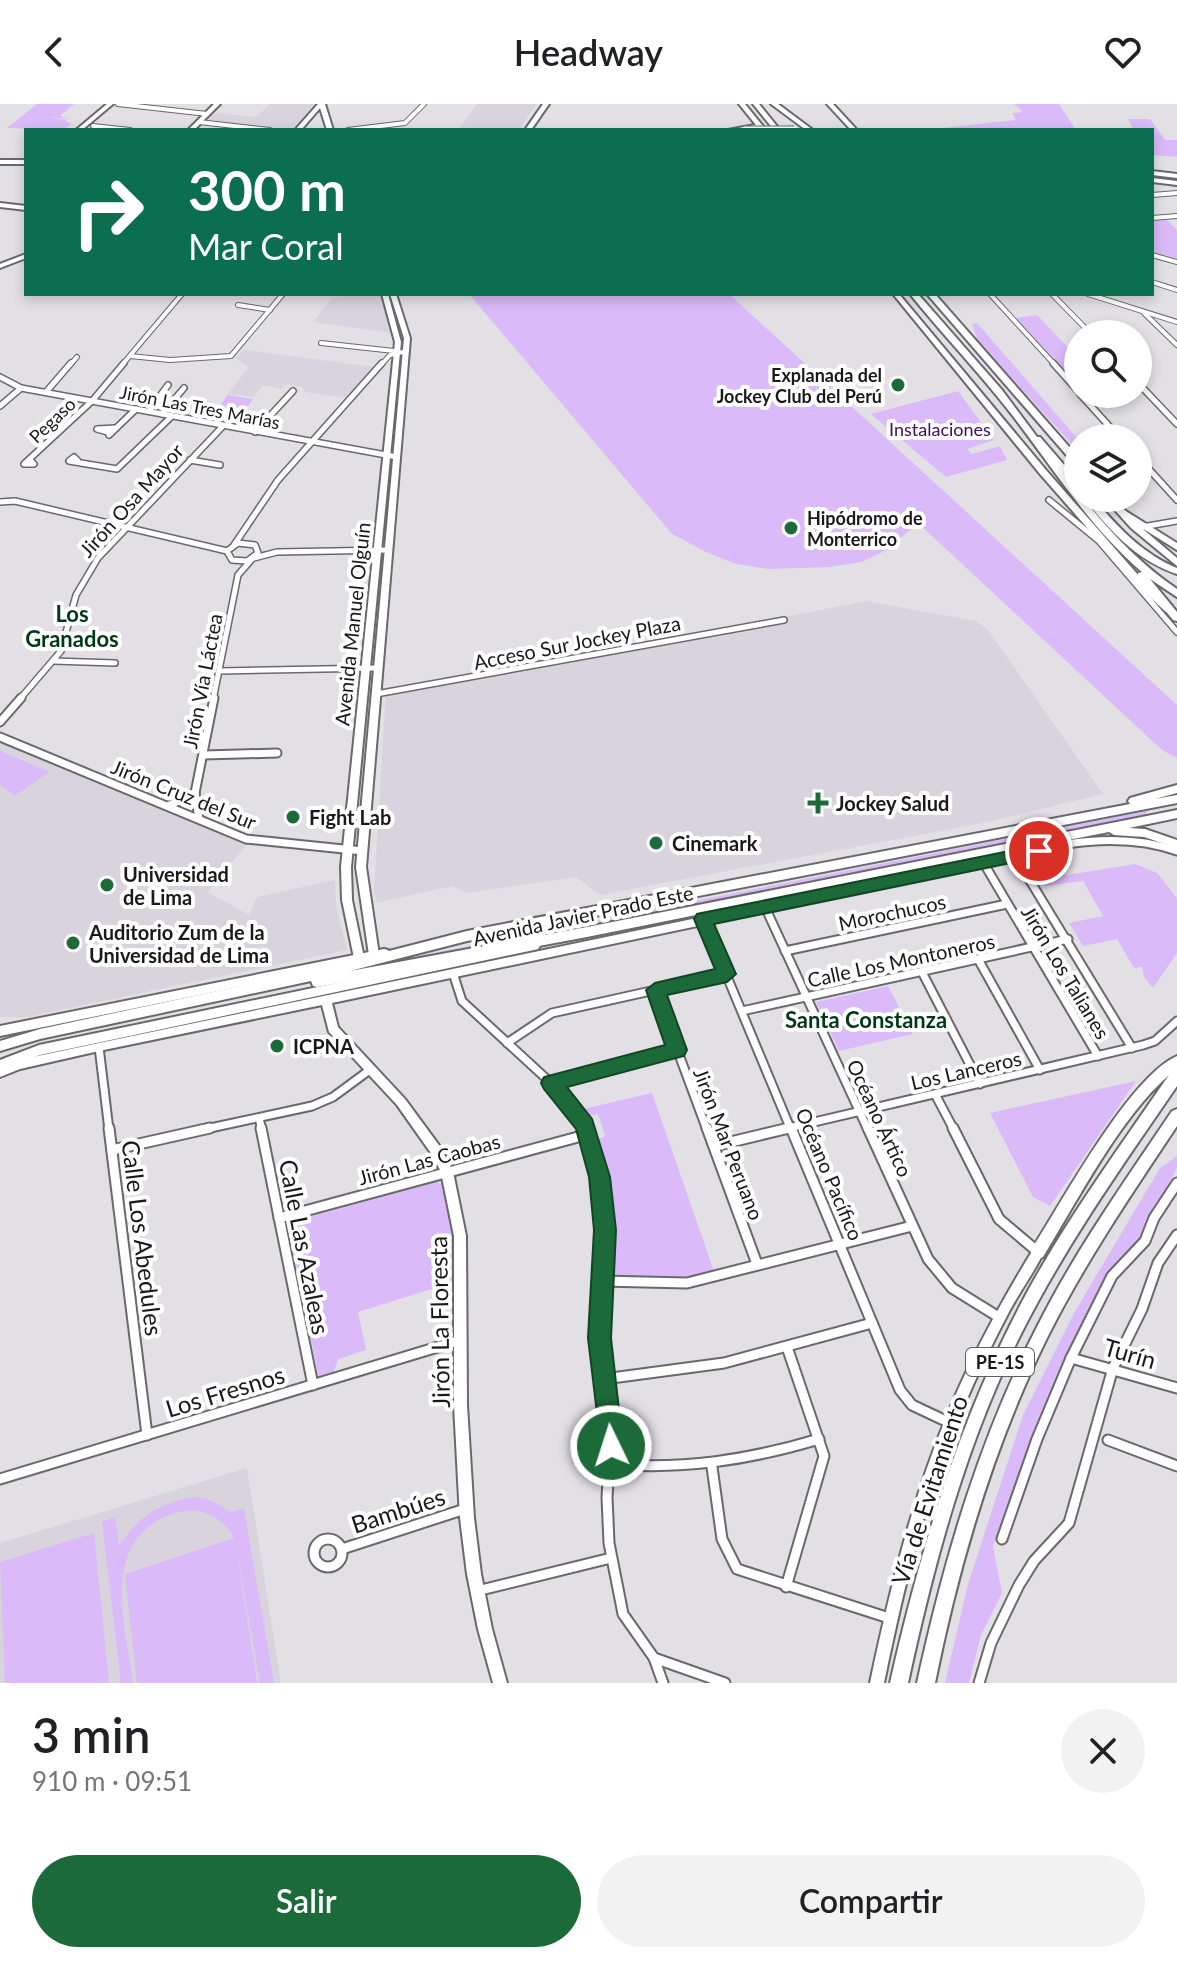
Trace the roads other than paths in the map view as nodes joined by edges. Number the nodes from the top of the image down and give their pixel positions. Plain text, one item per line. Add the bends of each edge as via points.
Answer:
1 (110, 104) edge
2 (118, 104) edge
3 (217, 104) edge
4 (424, 104) edge
5 (544, 104) edge
6 (745, 104) edge
7 (756, 104) edge
8 (771, 104) edge
9 (821, 104) edge
10 (830, 104) edge
11 (322, 107) edge
12 (207, 114) junction
13 (199, 122) junction
14 (81, 128) edge
15 (90, 128) edge
16 (193, 128) edge
17 (252, 128) edge
18 (300, 128) edge
19 (329, 128) edge
20 (364, 128) edge
21 (527, 128) edge
22 (762, 128) edge
23 (773, 128) edge
24 (790, 128) edge
25 (807, 128) edge
26 (843, 128) edge
27 (852, 128) edge
28 (0, 160) edge
29 (24, 160) edge
30 (1154, 178) edge
31 (1177, 180) edge
32 (1154, 195) edge
33 (1177, 195) edge
34 (0, 205) edge
35 (24, 208) edge
36 (1177, 216) edge
37 (1154, 218) edge
38 (1154, 256) edge
39 (24, 259) edge
40 (24, 259) edge
41 (1177, 262) edge
42 (0, 266) edge
43 (1154, 283) edge
44 (1177, 290) edge
45 (180, 296) edge
46 (281, 296) edge
47 (386, 296) edge
48 (393, 296) edge
49 (898, 296) edge
50 (916, 296) edge
51 (933, 296) edge
52 (992, 296) edge
53 (1054, 296) edge
54 (1096, 296) edge
55 (238, 305) dead end
56 (393, 305) junction
57 (270, 310) junction
58 (1143, 311) junction
59 (1166, 318) junction
60 (1077, 320) edge
61 (1177, 322) edge
62 (1155, 324) junction
63 (321, 343) dead end
64 (1177, 345) edge
65 (400, 352) junction
66 (130, 356) junction
67 (77, 357) dead end
68 (377, 370) junction
69 (395, 372) junction
70 (1064, 376) edge
71 (0, 377) edge
72 (168, 385) dead end
73 (21, 388) junction
74 (184, 388) dead end
75 (293, 391) dead end
76 (46, 392) junction
77 (1152, 396) edge
78 (92, 401) junction
79 (0, 406) edge
80 (1093, 408) edge
81 (136, 409) junction
82 (149, 411) junction
83 (162, 414) junction
84 (172, 416) junction
85 (1174, 416) edge
86 (1107, 424) edge
87 (1177, 424) edge
88 (223, 426) junction
89 (112, 432) dead end
90 (255, 432) junction
91 (311, 443) junction
92 (1064, 447) edge
93 (397, 457) junction
94 (387, 458) junction
95 (30, 460) dead end
96 (190, 460) junction
97 (78, 461) dead end
98 (220, 465) dead end
99 (1043, 472) junction
100 (1152, 472) edge
101 (1064, 476) edge
102 (1064, 482) edge
103 (1049, 500) dead end
104 (1177, 500) edge
105 (0, 502) edge
106 (1092, 512) edge
107 (1100, 512) edge
108 (1123, 512) edge
109 (1124, 512) edge
110 (1177, 521) edge
111 (128, 527) junction
112 (1142, 527) junction
113 (246, 535) junction
114 (234, 545) junction
115 (256, 546) junction
116 (1177, 547) edge
117 (377, 550) junction
118 (388, 550) junction
119 (277, 552) junction
120 (1124, 554) junction
121 (228, 555) junction
122 (253, 558) junction
123 (1177, 563) edge
124 (1177, 571) edge
125 (238, 575) junction
126 (1177, 594) edge
127 (1175, 615) edge
128 (784, 620) dead end
129 (1177, 632) edge
130 (54, 661) junction
131 (115, 663) dead end
132 (366, 668) junction
133 (378, 668) junction
134 (221, 671) junction
135 (365, 683) junction
136 (376, 689) junction
137 (0, 722) edge
138 (0, 737) edge
139 (277, 753) dead end
140 (204, 755) junction
141 (1177, 789) edge
142 (195, 793) junction
143 (1177, 799) edge
144 (167, 806) junction
145 (1111, 811) junction
146 (1177, 814) edge
147 (199, 819) junction
148 (1074, 833) junction
149 (1177, 844) edge
150 (347, 850) junction
151 (363, 851) junction
152 (1039, 851) junction
153 (1177, 851) edge
154 (1015, 856) junction
155 (980, 858) junction
156 (965, 866) joint
157 (829, 884) junction
158 (813, 897) junction
159 (1007, 904) junction
160 (765, 907) junction
161 (703, 919) junction
162 (587, 932) junction
163 (467, 936) junction
164 (1068, 939) junction
165 (1033, 947) junction
166 (525, 948) junction
167 (785, 951) junction
168 (374, 955) junction
169 (359, 958) junction
170 (978, 959) junction
171 (487, 966) junction
172 (922, 972) junction
173 (453, 973) junction
174 (727, 974) junction
175 (655, 990) junction
176 (807, 997) junction
177 (326, 1000) junction
178 (166, 1010) junction
179 (742, 1011) junction
180 (1177, 1021) edge
181 (0, 1031) edge
182 (507, 1043) junction
183 (0, 1046) edge
184 (99, 1047) junction
185 (1132, 1048) junction
186 (677, 1050) junction
187 (0, 1054) edge
188 (1098, 1056) junction
189 (1177, 1061) edge
190 (0, 1065) edge
191 (371, 1069) junction
192 (1040, 1070) junction
193 (0, 1072) edge
194 (1177, 1075) edge
195 (551, 1083) junction
196 (980, 1084) junction
197 (935, 1094) junction
198 (860, 1112) junction
199 (1177, 1115) edge
200 (259, 1118) junction
201 (791, 1128) junction
202 (589, 1134) junction
203 (714, 1146) junction
204 (112, 1150) junction
205 (447, 1172) junction
206 (1177, 1183) edge
207 (279, 1218) junction
208 (912, 1226) junction
209 (1177, 1235) edge
210 (839, 1244) junction
211 (1038, 1252) junction
212 (757, 1264) junction
213 (601, 1281) junction
214 (997, 1316) junction
215 (872, 1323) junction
216 (461, 1340) junction
217 (787, 1347) junction
218 (1071, 1358) junction
219 (1113, 1368) junction
220 (604, 1379) junction
221 (313, 1385) junction
222 (1177, 1388) edge
223 (948, 1422) junction
224 (147, 1435) junction
225 (819, 1439) junction
226 (1108, 1440) dead end
227 (610, 1464) junction
228 (1177, 1466) edge
229 (712, 1467) junction
230 (0, 1479) edge
231 (465, 1509) junction
232 (1002, 1539) dead end
233 (342, 1549) dead end
234 (611, 1558) junction
235 (786, 1587) junction
236 (475, 1592) junction
237 (889, 1618) junction
238 (654, 1658) junction
239 (718, 1682) edge
240 (500, 1683) edge
241 (663, 1683) edge
242 (877, 1683) edge
243 (899, 1683) edge
244 (926, 1683) edge
245 (979, 1683) edge

1 - 14 street
2 - 12 street
2 - 15 street
3 - 12 street
4 - 20 street via 405,123
5 - 21 street
6 - 22 highway
7 - 23 highway
8 - 24 highway
8 - 25 highway
9 - 26 street
10 - 27 street
11 - 18 street
11 - 19 street
12 - 13 street
13 - 16 street
13 - 17 street
28 - 29 main road
30 - 31 street
32 - 33 street
34 - 35 street
36 - 37 street
38 - 41 street
39 - 42 street
40 - 42 street
43 - 44 street
45 - 66 street, Pegaso
46 - 57 street
47 - 56 street, Avenida Manuel Olguín
48 - 56 street, Avenida Manuel Olguín
49 - 99 street
50 - 101 highway
51 - 92 highway
52 - 70 street
53 - 60 street
54 - 58 street
55 - 57 street
56 - 65 street, Avenida Manuel Olguín via 406,329
57 - 66 street via 231,356
58 - 59 street
58 - 62 street
59 - 61 street
59 - 62 street
62 - 64 street
63 - 65 street
65 - 68 street
65 - 69 street, Avenida Manuel Olguín
65 - 93 street, Avenida Manuel Olguín
66 - 78 street, Pegaso
67 - 76 street
68 - 69 street
68 - 91 street
69 - 94 street, Avenida Manuel Olguín
71 - 73 street, Jirón Las Tres Marías
72 - 82 street
73 - 76 street, Jirón Las Tres Marías
73 - 79 street
74 - 83 street
75 - 90 street
76 - 78 street, Jirón Las Tres Marías
77 - 85 street
78 - 81 street, Jirón Las Tres Marías
78 - 95 street, Pegaso
80 - 86 street
81 - 82 street, Jirón Las Tres Marías
81 - 89 street
82 - 83 street, Jirón Las Tres Marías
83 - 84 street, Jirón Las Tres Marías
84 - 88 street, Jirón Las Tres Marías
84 - 97 street via 117,469
85 - 87 street
88 - 90 street, Jirón Las Tres Marías
88 - 96 street, Jirón Osa Mayor
90 - 91 street, Jirón Las Tres Marías
91 - 94 street, Jirón Las Tres Marías
91 - 113 street via 262,500
93 - 94 street, Jirón Las Tres Marías
93 - 118 street, Avenida Manuel Olguín
94 - 117 street, Avenida Manuel Olguín
96 - 98 street
96 - 111 street, Jirón Osa Mayor
99 - 102 highway
99 - 127 street via 1158,603
100 - 104 street
103 - 129 street via 1099,541
105 - 111 street
106 - 120 highway
107 - 124 main road via 1128,544
108 - 123 highway
109 - 112 main road
110 - 112 street
111 - 121 street
111 - 130 street, Jirón Osa Mayor via 85,576
112 - 116 main road
113 - 114 street
113 - 115 street
114 - 115 street
114 - 121 street
115 - 119 street
115 - 122 street
117 - 118 street
117 - 119 street
117 - 132 street, Avenida Manuel Olguín
118 - 133 street, Avenida Manuel Olguín
119 - 122 street
120 - 126 highway
120 - 127 highway
121 - 122 street via 236,561
121 - 125 street
122 - 125 street
125 - 134 street, Jirón Vía Láctea
128 - 136 street, Acceso Sur Jockey Plaza
130 - 131 street
130 - 137 street, Jirón Osa Mayor
132 - 133 street
132 - 134 street
132 - 135 street, Avenida Manuel Olguín
133 - 136 street, Avenida Manuel Olguín
134 - 140 street, Jirón Vía Láctea
135 - 136 street
135 - 150 street, Avenida Manuel Olguín
136 - 151 street, Avenida Manuel Olguín
138 - 144 street, Jirón Cruz del Sur
139 - 140 street
140 - 142 street, Jirón Vía Láctea
141 - 145 highway
142 - 144 street
142 - 147 street, Jirón Vía Láctea
143 - 145 highway, Avenida Javier Prado Este
144 - 147 street, Jirón Cruz del Sur
145 - 163 highway, Avenida Javier Prado Este
146 - 148 highway, Avenida Javier Prado Este
147 - 150 street, Jirón Cruz del Sur via 253,841
148 - 149 highway via 1123,830
148 - 152 highway
148 - 155 highway, Avenida Javier Prado Este
150 - 151 street, Jirón Cruz del Sur
150 - 169 street, Avenida Manuel Olguín via 346,893
151 - 168 street, Avenida Manuel Olguín via 362,889
152 - 153 street, Avenida Javier Prado Este via 1124,838
152 - 154 street, Avenida Javier Prado Este
154 - 155 street, Avenida Javier Prado Este
154 - 164 street
155 - 156 highway
155 - 157 highway, Avenida Javier Prado Este
155 - 159 street, Jirón Los Talianes
156 - 158 street, Avenida Javier Prado Este
157 - 158 highway
157 - 162 highway, Avenida Javier Prado Este
158 - 160 street, Avenida Javier Prado Este
159 - 165 street, Jirón Los Talianes
159 - 167 street, Morochucos
160 - 161 street, Avenida Javier Prado Este
160 - 167 street, Océano Ártico
161 - 171 street, Avenida Javier Prado Este
161 - 174 street, Océano Pacífico
162 - 166 main road, Avenida Javier Prado Este
162 - 178 highway
163 - 168 main road, Avenida Javier Prado Este
163 - 178 highway
164 - 165 street, Calle Los Montoneros
164 - 185 street
165 - 170 street, Calle Los Montoneros
165 - 188 street, Jirón Los Talianes
166 - 171 main road
166 - 190 main road, Avenida Javier Prado Este via 39,1050
167 - 176 street, Océano Ártico
168 - 169 main road, Avenida Javier Prado Este
169 - 181 main road, Avenida Javier Prado Este
170 - 172 street, Calle Los Montoneros
170 - 192 street
171 - 173 street, Avenida Javier Prado Este
172 - 176 street, Calle Los Montoneros
172 - 196 street
173 - 177 street, Avenida Javier Prado Este
173 - 182 street via 462,1001
174 - 175 street
174 - 179 street, Océano Pacífico
175 - 182 street via 552,1013
175 - 186 street, Jirón Mar Peruano
176 - 179 street, Calle Los Montoneros
176 - 198 street, Océano Ártico
177 - 184 street, Avenida Javier Prado Este
177 - 191 street, Jirón La Floresta via 333,1029
178 - 183 highway
178 - 187 highway
179 - 201 street, Océano Pacífico
180 - 185 street via 1155,1041
182 - 195 street
184 - 193 street, Avenida Javier Prado Este
184 - 204 street, Calle Los Abedules
185 - 188 street, Los Lanceros
186 - 195 street
186 - 203 street, Jirón Mar Peruano
188 - 192 street, Los Lanceros
189 - 211 highway via 1123,1122
191 - 200 street via 319,1104
191 - 205 street, Jirón La Floresta via 425,1132
192 - 196 street, Los Lanceros
194 - 243 highway, Vía de Evitamiento / PE-1S via 1056,1255 994,1373 933,1542
195 - 202 street
196 - 197 street, Los Lanceros
197 - 198 street, Los Lanceros
197 - 211 street via 999,1219
198 - 201 street, Los Lanceros
198 - 208 street, Océano Ártico
199 - 244 highway, PE-1S via 1077,1268 1013,1393 962,1534
200 - 204 street
200 - 207 street, Calle Las Azaleas
201 - 203 street, Los Lanceros
201 - 210 street, Océano Pacífico
202 - 205 street, Jirón Las Caobas
202 - 213 street via 605,1230
203 - 212 street, Jirón Mar Peruano
204 - 224 street, Calle Los Abedules
205 - 207 street, Jirón Las Caobas
205 - 216 street, Jirón La Floresta via 460,1236
206 - 218 street via 1145,1241 1112,1276
207 - 221 street, Calle Las Azaleas
208 - 210 street
208 - 214 street, Océano Ártico via 938,1276
209 - 219 street via 1158,1263
210 - 212 street
210 - 215 street, Océano Pacífico
211 - 214 street
212 - 213 street via 687,1283
213 - 220 street
214 - 223 street
215 - 217 street
215 - 223 street, Océano Pacífico via 905,1398
216 - 221 street, Los Fresnos
216 - 231 street, Jirón La Floresta
217 - 220 street via 724,1363
217 - 225 street
218 - 219 street, Turín
218 - 232 street
219 - 222 street, Turín
219 - 245 street via 1069,1523 1034,1561 1012,1598
220 - 227 street
221 - 224 street, Los Fresnos
223 - 237 street via 924,1485
224 - 230 street, Los Fresnos
225 - 229 street
225 - 235 street via 822,1466
226 - 228 street
227 - 229 street
227 - 234 street
229 - 235 street via 729,1558 743,1573
231 - 233 street, Bambúes
231 - 236 street, Jirón La Floresta
234 - 236 street
234 - 238 street via 623,1614
235 - 237 street
236 - 240 street, Jirón La Floresta
237 - 242 street
238 - 239 street
238 - 241 street

